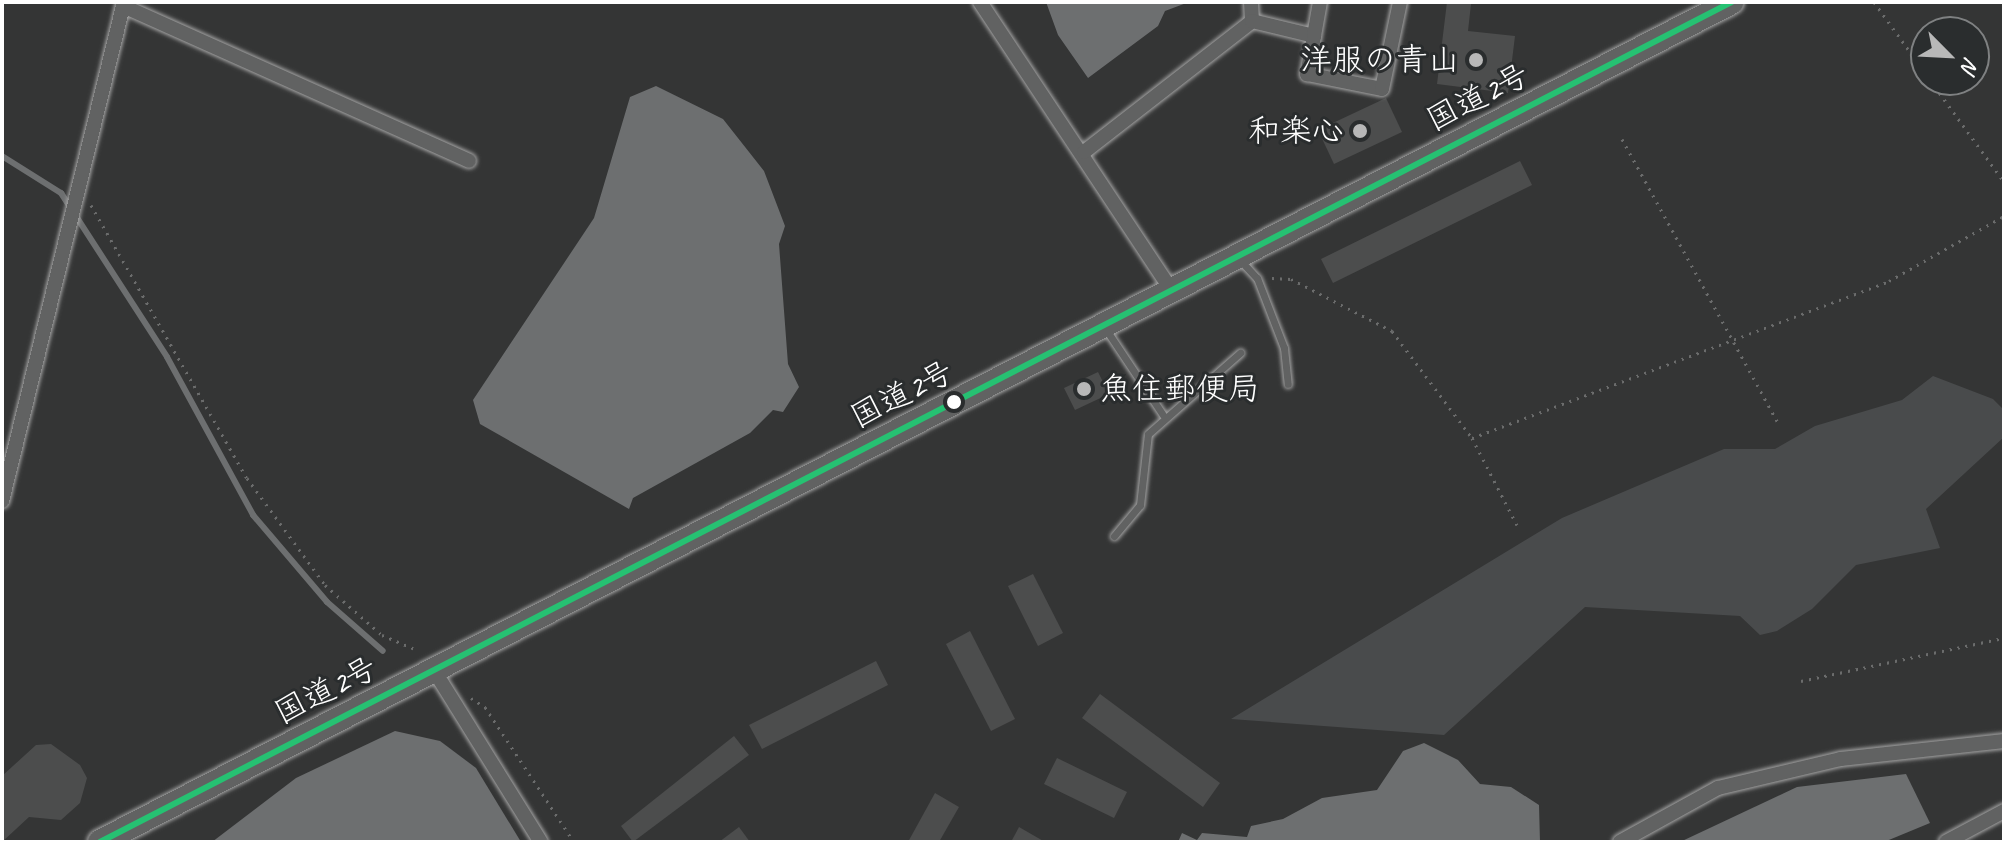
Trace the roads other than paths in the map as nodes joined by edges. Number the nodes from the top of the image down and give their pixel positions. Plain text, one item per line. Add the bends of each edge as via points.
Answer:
1 (980, 2) edge
2 (1251, 2) edge
3 (1320, 2) edge
4 (1400, 2) edge
5 (1732, 2) edge
6 (124, 4) edge
7 (1252, 21) junction
8 (1314, 36) junction
9 (1084, 152) junction
10 (469, 161) dead end
11 (1238, 258) junction
12 (1172, 291) junction
13 (1104, 326) junction
14 (1240, 353) dead end
15 (1288, 384) dead end
16 (1163, 415) junction
17 (2, 501) edge
18 (1114, 536) dead end
19 (435, 672) junction
20 (2004, 741) edge
21 (2004, 811) edge
22 (100, 842) edge
23 (541, 842) edge
24 (1620, 842) edge
25 (1946, 842) edge

1 - 9 street
2 - 7 street
3 - 8 street
4 - 8 street via 1382,89 1307,74
5 - 11 highway, 国道2号
6 - 10 street
6 - 17 street
7 - 8 street
7 - 9 street
9 - 12 street
11 - 12 highway, 国道2号
11 - 15 lane via 1257,278 1284,348
12 - 13 highway, 国道2号
13 - 16 lane
13 - 19 highway, 国道2号
14 - 16 lane
16 - 18 lane via 1148,434 1140,505
19 - 22 highway, 国道2号
19 - 23 street
20 - 24 street via 1841,759 1718,788
21 - 25 street

